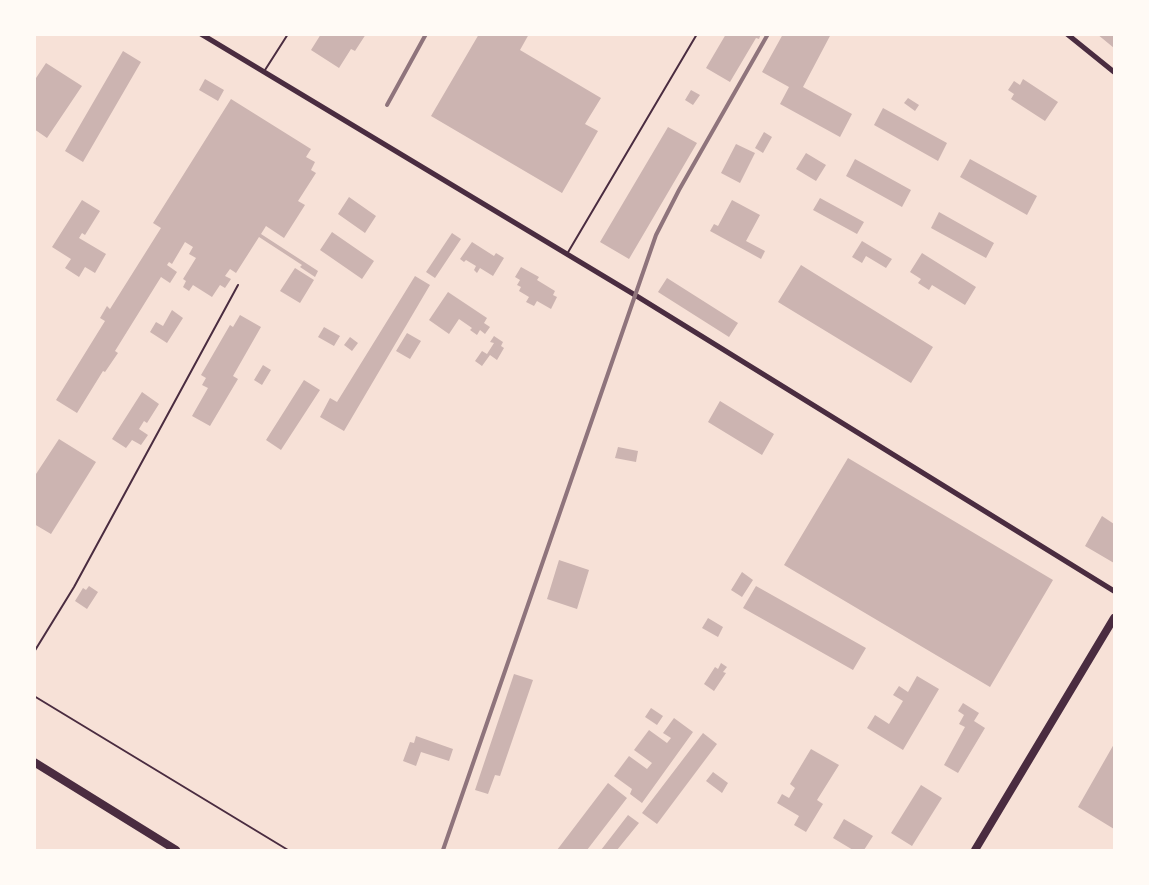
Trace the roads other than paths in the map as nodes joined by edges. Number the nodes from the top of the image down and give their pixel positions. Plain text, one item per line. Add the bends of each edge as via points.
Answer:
1 (201, 34) edge
2 (288, 34) edge
3 (697, 34) edge
4 (1067, 34) edge
5 (263, 72) junction
6 (1114, 72) edge
7 (567, 254) junction
8 (238, 285) dead end
9 (1114, 591) edge
10 (1114, 618) edge
11 (34, 652) edge
12 (34, 762) edge
13 (176, 850) edge
14 (975, 850) edge

1 - 5 street
2 - 5 lane
3 - 7 lane
4 - 6 street
5 - 7 street
7 - 9 street
8 - 11 lane via 74,587
10 - 14 main road
12 - 13 main road

